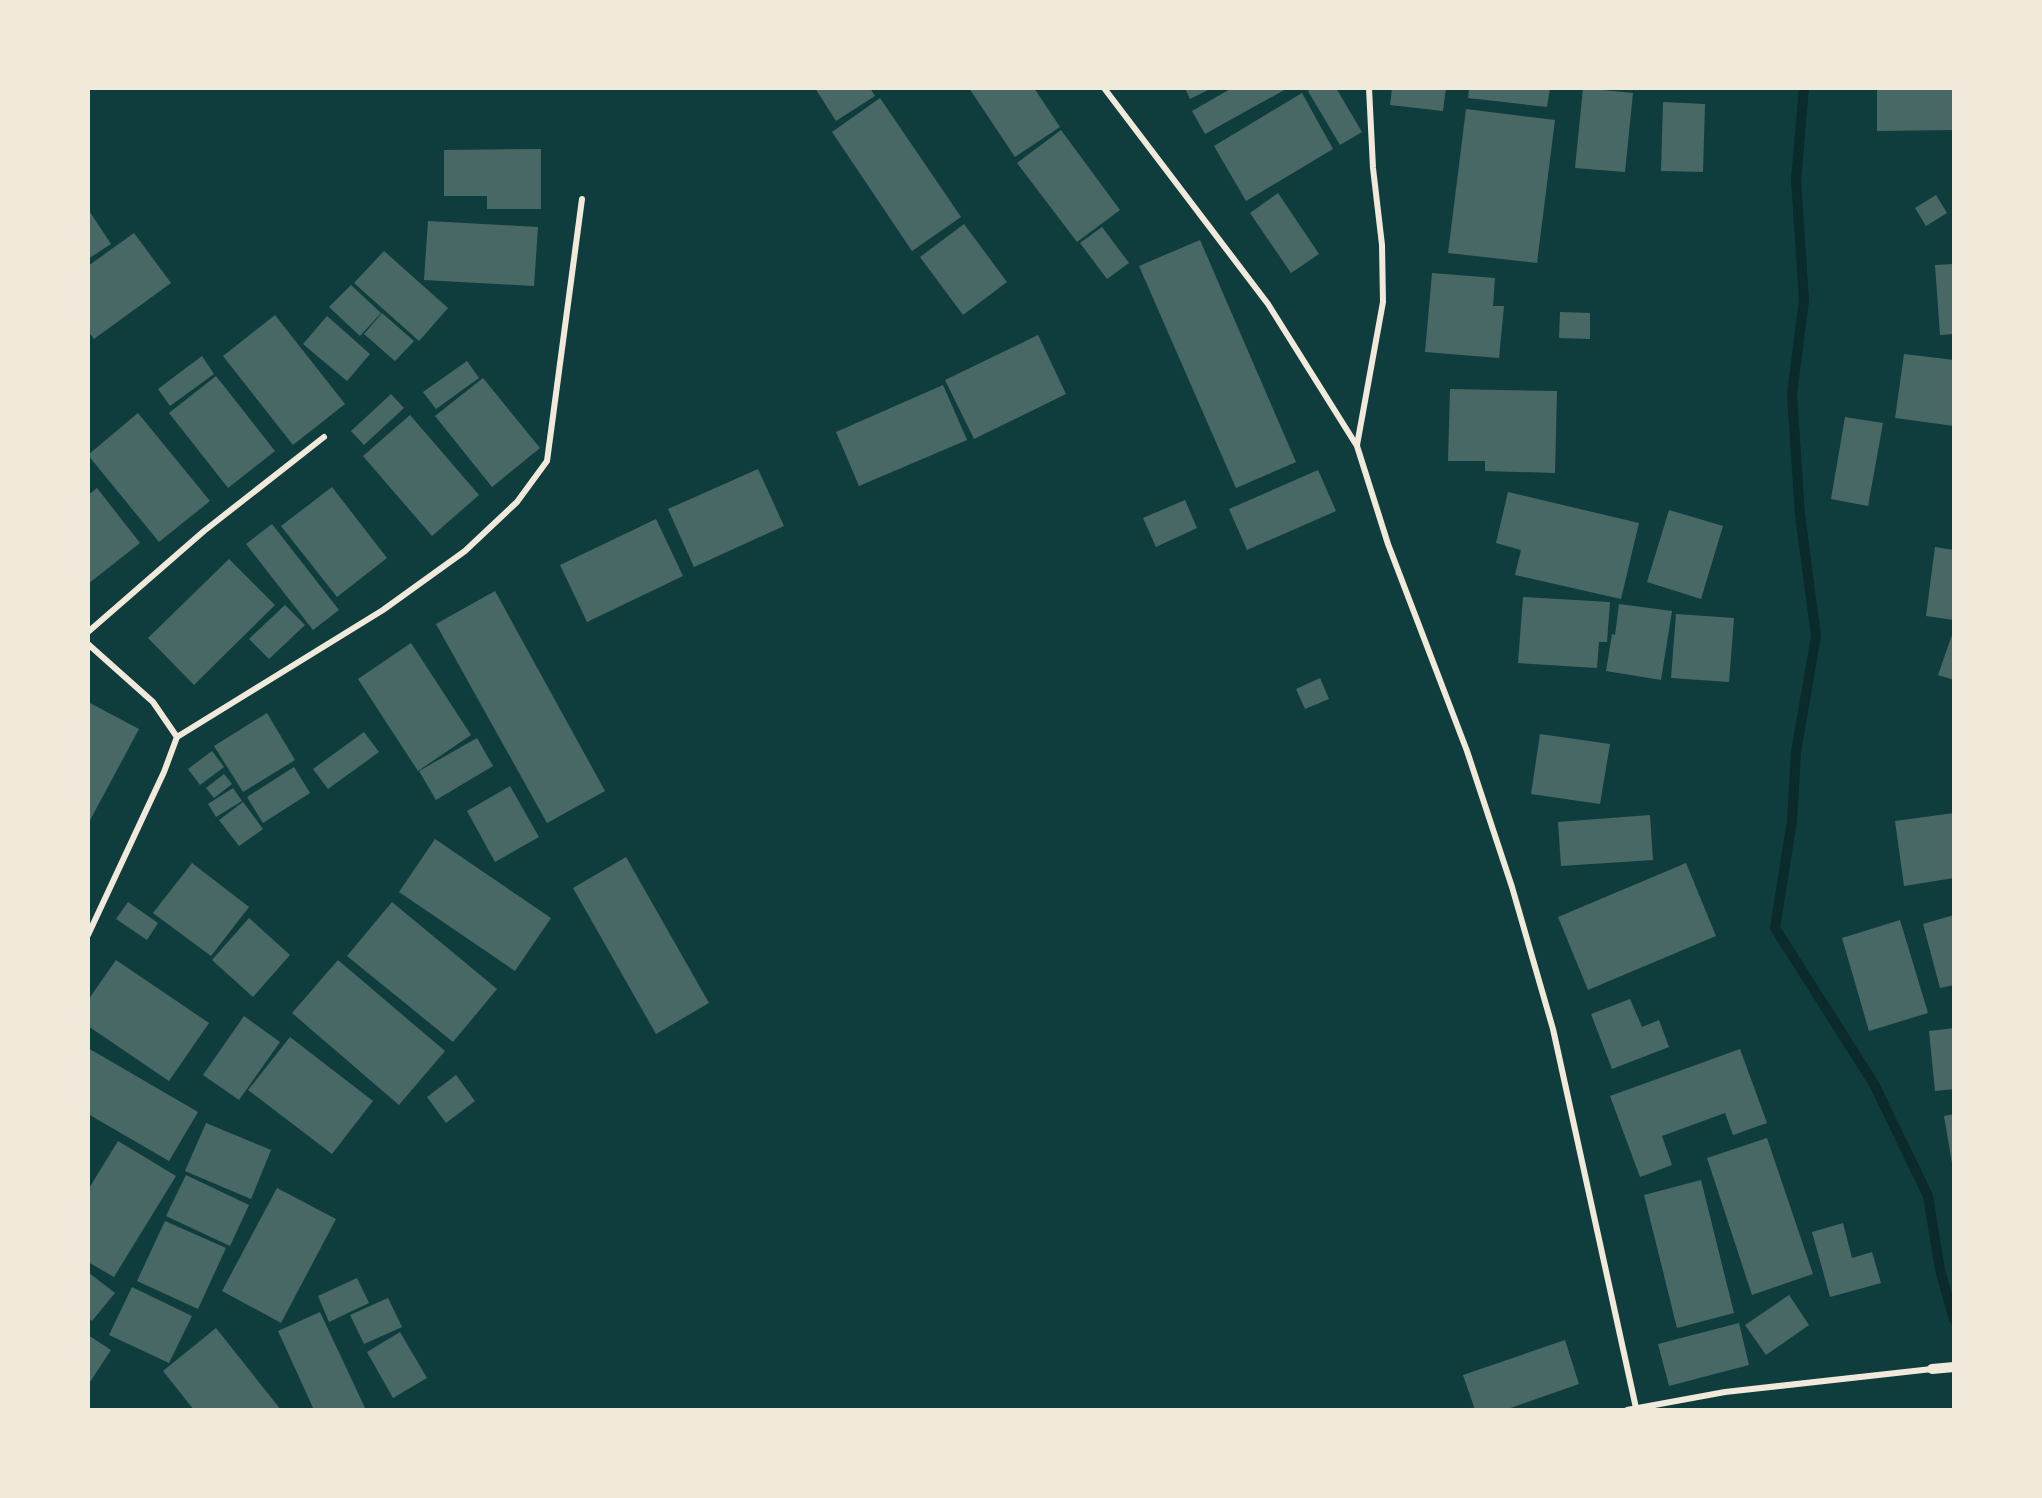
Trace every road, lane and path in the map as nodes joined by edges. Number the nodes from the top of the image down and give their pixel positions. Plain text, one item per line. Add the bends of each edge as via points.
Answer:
1 (1104, 88) edge
2 (1369, 88) edge
3 (582, 199) dead end
4 (324, 437) dead end
5 (1357, 446) junction
6 (88, 632) edge
7 (88, 644) edge
8 (177, 737) junction
9 (88, 935) edge
10 (1953, 1367) edge
11 (1932, 1369) joint
12 (1636, 1408) junction
13 (1628, 1410) edge

1 - 5 street via 1269,304
2 - 5 street via 1383,302
3 - 8 street via 547,461 517,502 465,551 383,610
4 - 6 street via 204,531
5 - 12 street via 1388,544 1467,751 1512,887 1547,1008
7 - 8 street via 153,702
8 - 9 street
10 - 11 street
11 - 12 street via 1725,1392
12 - 13 street

